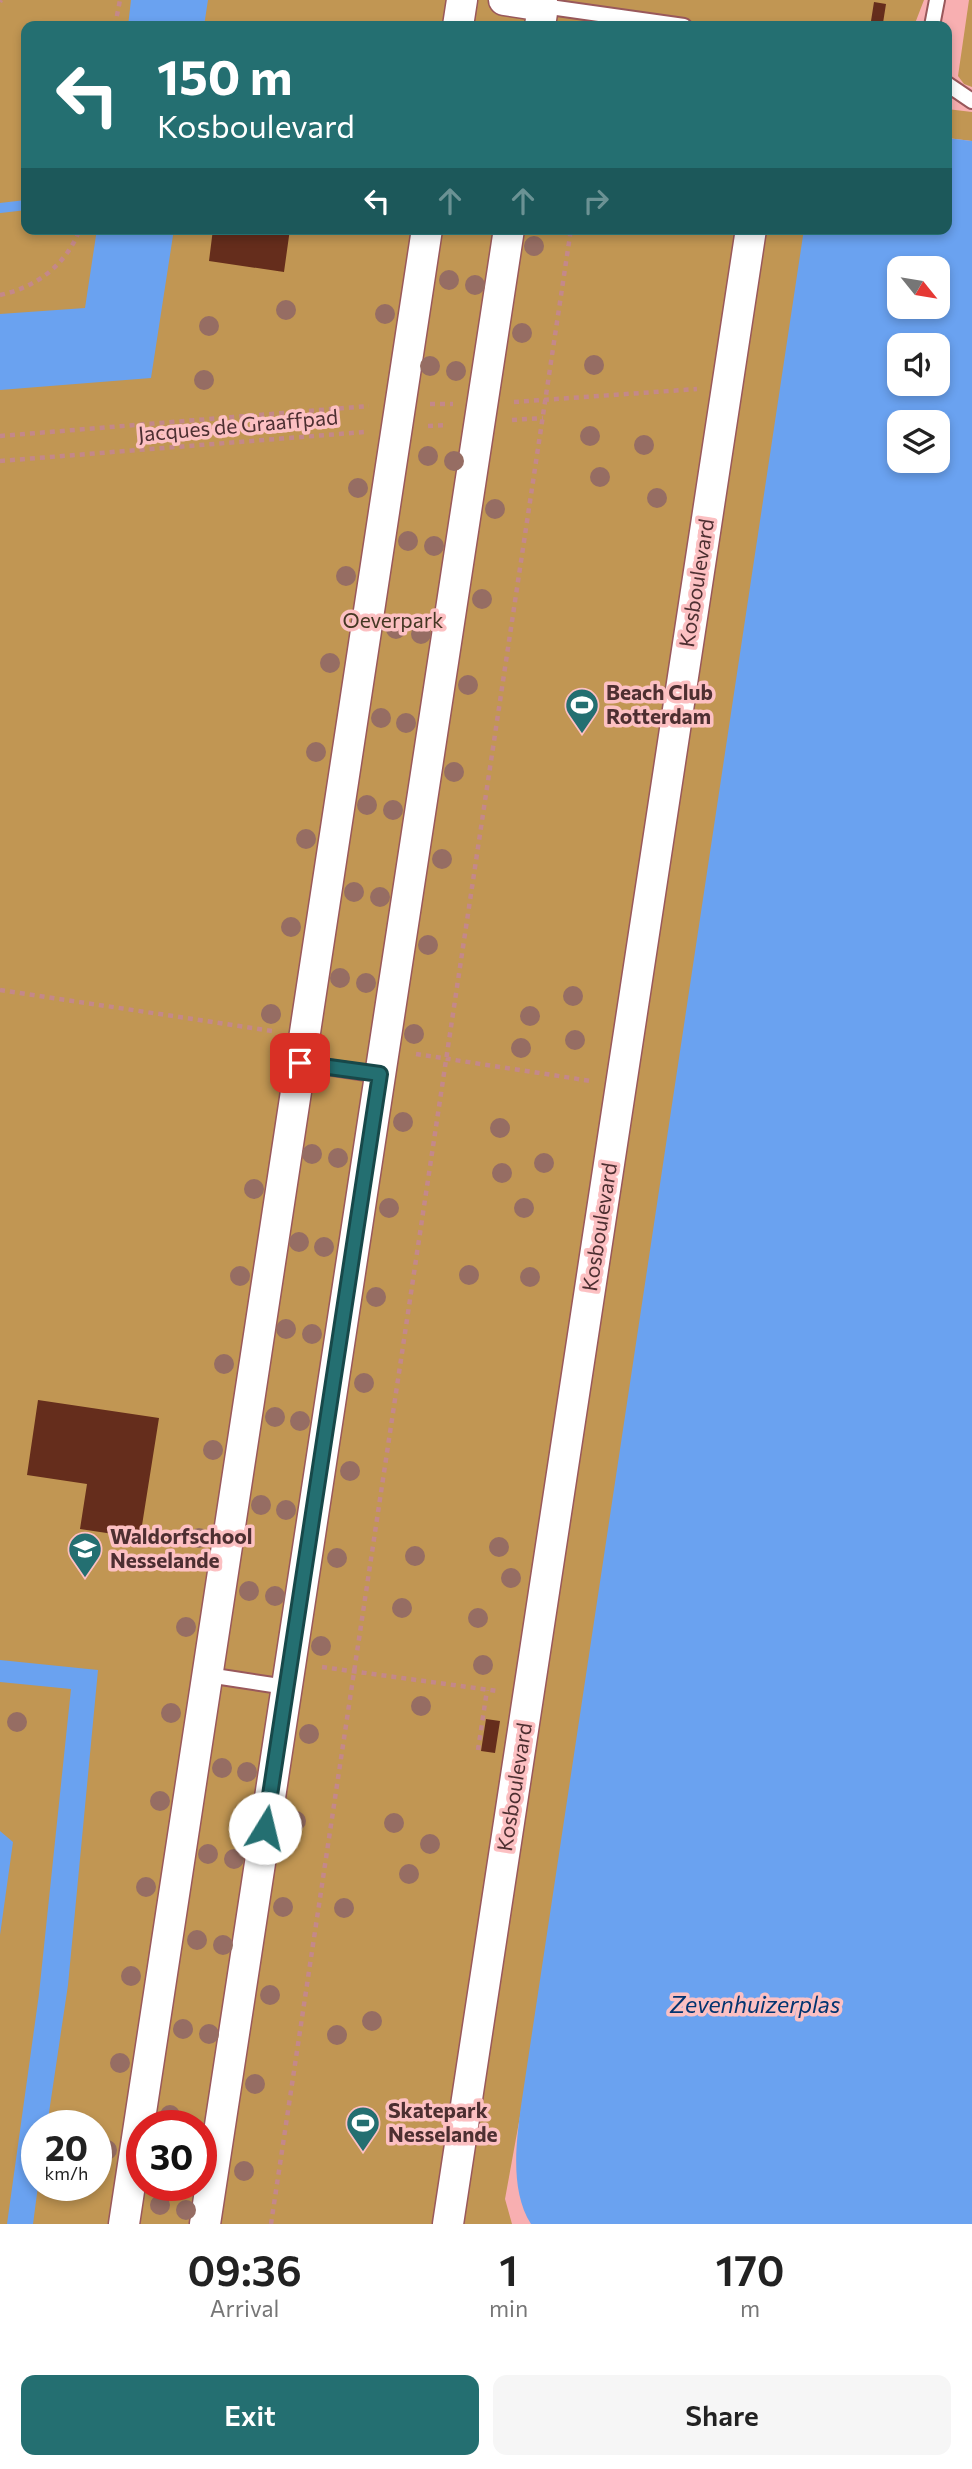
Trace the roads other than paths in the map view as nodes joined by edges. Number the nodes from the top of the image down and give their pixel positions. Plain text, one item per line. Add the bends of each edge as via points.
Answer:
1 (462, 0) edge
2 (504, 0) edge
3 (937, 0) edge
4 (541, 16) edge
5 (459, 21) edge
6 (612, 21) edge
7 (933, 21) edge
8 (952, 87) edge
9 (972, 101) edge
10 (427, 235) edge
11 (508, 235) edge
12 (750, 235) edge
13 (300, 1063) junction
14 (380, 1074) junction
15 (288, 1674) junction
16 (208, 1675) junction
17 (124, 2224) edge
18 (205, 2224) edge
19 (448, 2224) edge

1 - 5 street
2 - 4 street
3 - 7 lane
4 - 6 lane
8 - 9 lane
10 - 13 street
11 - 14 street
12 - 19 street, Kosboulevard
13 - 14 lane
13 - 16 street
14 - 15 street
15 - 16 lane
15 - 18 street
16 - 17 street

